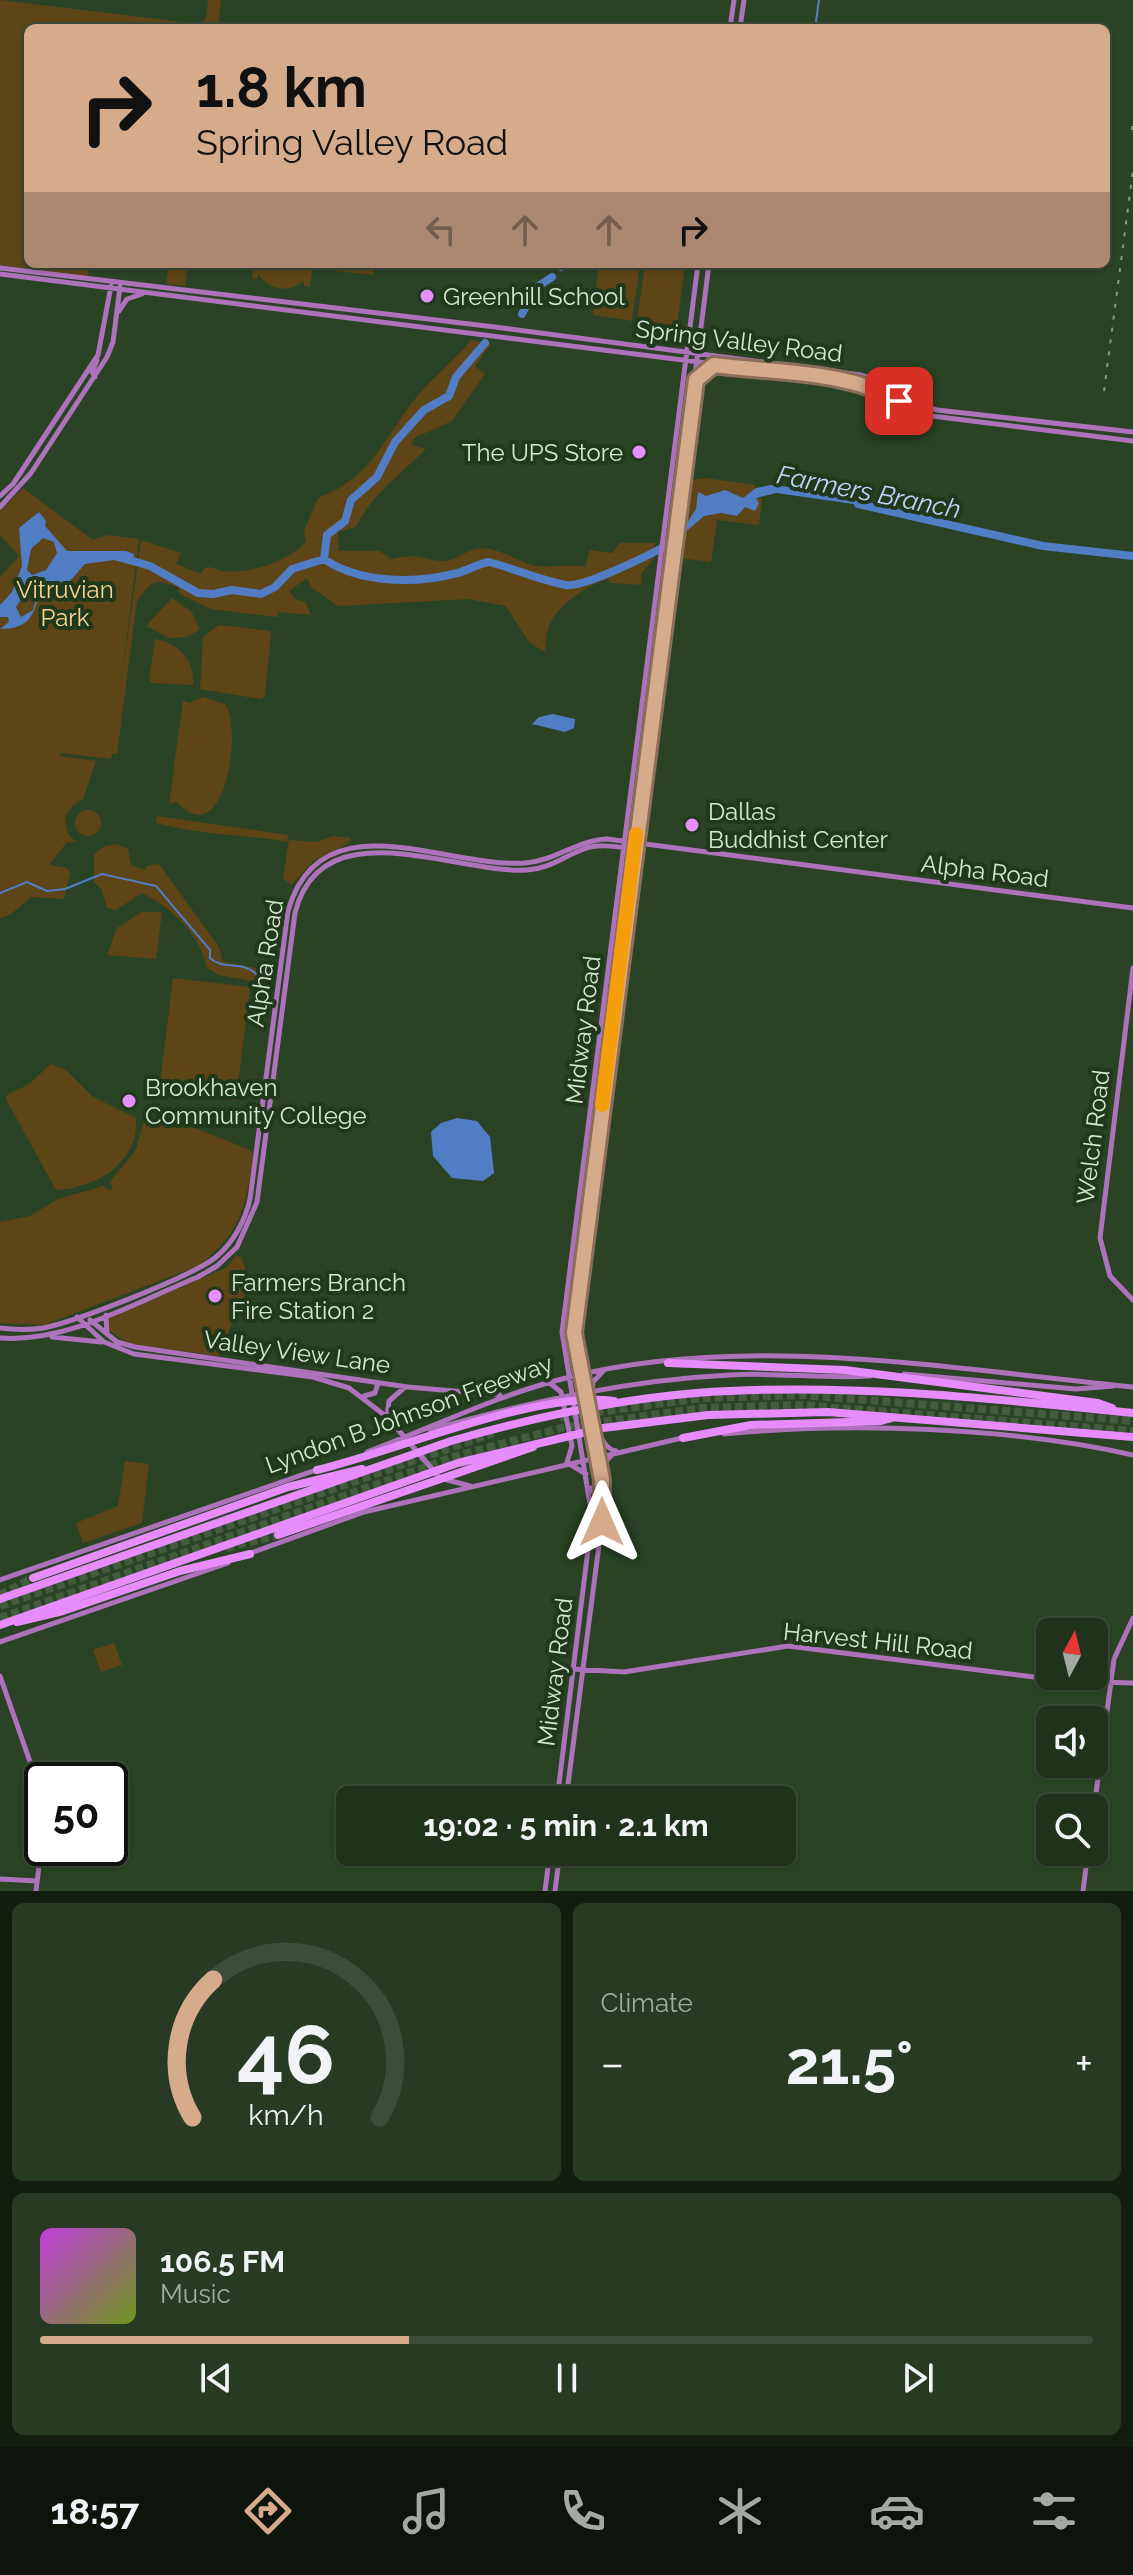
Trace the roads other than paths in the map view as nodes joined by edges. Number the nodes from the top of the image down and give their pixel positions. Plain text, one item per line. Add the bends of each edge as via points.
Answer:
1 (734, 0) edge
2 (744, 0) edge
3 (731, 24) edge
4 (741, 24) edge
5 (0, 268) edge
6 (698, 268) edge
7 (709, 268) edge
8 (0, 274) edge
9 (111, 285) junction
10 (120, 286) junction
11 (194, 291) junction
12 (149, 293) junction
13 (193, 299) junction
14 (116, 315) junction
15 (689, 352) junction
16 (699, 354) junction
17 (98, 355) junction
18 (688, 361) junction
19 (698, 363) junction
20 (714, 365) junction
21 (95, 377) junction
22 (696, 380) junction
23 (58, 415) junction
24 (66, 420) junction
25 (1072, 425) junction
26 (1133, 432) edge
27 (1071, 434) junction
28 (1133, 441) edge
29 (673, 472) junction
30 (683, 473) junction
31 (8, 489) junction
32 (14, 495) junction
33 (0, 496) edge
34 (0, 507) edge
35 (638, 734) junction
36 (648, 735) junction
37 (625, 844) junction
38 (360, 845) junction
39 (634, 845) junction
40 (335, 860) junction
41 (524, 867) junction
42 (311, 874) junction
43 (1133, 908) edge
44 (1133, 968) edge
45 (576, 1225) junction
46 (587, 1227) junction
47 (1133, 1300) edge
48 (566, 1302) junction
49 (577, 1303) junction
50 (84, 1314) junction
51 (106, 1315) junction
52 (77, 1317) junction
53 (91, 1321) junction
54 (83, 1324) junction
55 (0, 1328) edge
56 (107, 1335) junction
57 (43, 1336) junction
58 (0, 1338) edge
59 (108, 1344) junction
60 (668, 1363) junction
61 (605, 1370) junction
62 (581, 1374) junction
63 (318, 1375) junction
64 (568, 1377) junction
65 (378, 1382) junction
66 (545, 1384) junction
67 (1118, 1385) junction
68 (408, 1387) junction
69 (1133, 1387) edge
70 (505, 1395) junction
71 (363, 1396) junction
72 (560, 1404) junction
73 (1122, 1412) junction
74 (1133, 1413) edge
75 (897, 1416) junction
76 (387, 1417) junction
77 (413, 1435) junction
78 (1132, 1437) edge
79 (683, 1438) junction
80 (548, 1440) junction
81 (405, 1445) junction
82 (616, 1451) junction
83 (597, 1455) junction
84 (1133, 1455) edge
85 (582, 1459) junction
86 (567, 1462) junction
87 (371, 1468) junction
88 (317, 1470) joint
89 (587, 1475) junction
90 (602, 1484) junction
91 (475, 1486) junction
92 (590, 1488) junction
93 (603, 1509) junction
94 (278, 1535) tunnel mouth
95 (250, 1554) junction
96 (587, 1563) junction
97 (597, 1565) junction
98 (33, 1578) tunnel mouth
99 (0, 1580) edge
100 (0, 1599) edge
101 (581, 1609) junction
102 (591, 1611) junction
103 (1133, 1618) edge
104 (4, 1623) edge
105 (0, 1642) edge
106 (573, 1669) junction
107 (583, 1671) junction
108 (0, 1676) edge
109 (1110, 1680) junction
110 (1133, 1683) edge
111 (30, 1762) edge
112 (559, 1786) edge
113 (568, 1786) edge
114 (1096, 1794) edge
115 (39, 1866) edge
116 (548, 1866) edge
117 (558, 1866) edge
118 (1086, 1866) edge
119 (0, 1879) edge
120 (37, 1881) junction
121 (36, 1891) edge
122 (545, 1891) edge
123 (555, 1891) edge
124 (1083, 1891) edge

1 - 3 main road
2 - 4 main road
5 - 9 main road, Spring Valley Road
6 - 15 main road, Midway Road
7 - 16 main road, Midway Road
8 - 9 main road, Spring Valley Road
9 - 10 main road, Spring Valley Road
9 - 17 main road
10 - 11 main road, Spring Valley Road
10 - 12 main road, Spring Valley Road
10 - 14 main road
11 - 13 main road
11 - 15 main road, Spring Valley Road
12 - 13 main road, Spring Valley Road
12 - 14 main road via 127,299
13 - 18 main road, Spring Valley Road
14 - 21 main road via 113,342
15 - 16 main road, Spring Valley Road
15 - 18 main road, Midway Road
16 - 19 main road, Midway Road
16 - 25 main road, Spring Valley Road via 861,375 937,410
17 - 21 main road
17 - 23 main road
18 - 19 main road, Spring Valley Road
18 - 29 main road, Midway Road
19 - 20 main road, Spring Valley Road
19 - 22 main road, Midway Road
20 - 22 main road
20 - 27 main road, Spring Valley Road via 854,383 932,416
21 - 24 main road
22 - 30 main road, Midway Road
23 - 24 main road
23 - 31 main road
24 - 32 main road
25 - 26 main road, Spring Valley Road
25 - 27 main road
27 - 28 main road, Spring Valley Road
29 - 30 main road
29 - 35 main road, Midway Road
30 - 36 main road, Midway Road
31 - 32 main road
31 - 33 main road
32 - 34 main road
35 - 36 main road
35 - 37 main road, Midway Road
36 - 39 main road, Midway Road
37 - 39 main road, Alpha Road
37 - 41 main road, Alpha Road via 591,840
37 - 45 main road, Midway Road
38 - 40 main road
38 - 41 main road, Alpha Road
38 - 42 main road, Alpha Road via 333,853
39 - 43 main road, Alpha Road
39 - 46 main road, Midway Road
40 - 41 main road, Alpha Road via 384,853
40 - 42 main road, Alpha Road
42 - 50 main road, Alpha Road via 293,894 288,911 252,1189 240,1227 201,1267
42 - 51 main road, Alpha Road via 295,913 259,1192 249,1226 217,1266
44 - 47 main road, Welch Road via 1100,1238 1110,1276
45 - 46 main road
45 - 48 main road, Midway Road
46 - 49 main road, Midway Road
48 - 49 main road
48 - 64 main road, Midway Road via 562,1338
49 - 62 main road, Midway Road via 574,1333
50 - 52 main road
50 - 53 main road, Valley View Lane
51 - 53 main road, Alpha Road
51 - 56 main road
52 - 54 main road, Valley View Lane
52 - 55 main road via 30,1330
53 - 54 main road
53 - 56 main road, Valley View Lane
54 - 57 main road
54 - 59 main road, Valley View Lane
56 - 63 main road, Valley View Lane via 135,1347
57 - 58 main road
57 - 59 main road
59 - 63 main road, Valley View Lane via 134,1354
60 - 61 main road, Lyndon B Johnson Freeway
60 - 67 main road, Lyndon B Johnson Freeway via 686,1358 795,1356
60 - 73 highway via 845,1370 1098,1403
61 - 62 main road, Lyndon B Johnson Freeway
61 - 82 main road via 593,1382 592,1392 602,1440
62 - 64 main road, Lyndon B Johnson Freeway
62 - 83 main road, Midway Road
63 - 65 main road, Valley View Lane
63 - 71 main road, Valley View Lane
64 - 66 main road, Lyndon B Johnson Freeway
64 - 85 main road, Midway Road
65 - 68 main road, Valley View Lane
65 - 71 main road via 375,1393
66 - 70 main road, Lyndon B Johnson Freeway
66 - 86 main road via 554,1384 561,1392 572,1446
67 - 69 main road, Lyndon B Johnson Freeway
67 - 72 main road via 1092,1389 922,1374 747,1374 599,1389
68 - 70 main road, Valley View Lane
68 - 76 main road via 394,1394
70 - 77 main road, Lyndon B Johnson Freeway
71 - 76 main road, Valley View Lane
72 - 73 highway, Lyndon B Johnson Freeway via 816,1390
72 - 77 main road
72 - 81 highway, Lyndon B Johnson Freeway
73 - 74 highway, Lyndon B Johnson Freeway
75 - 78 highway
75 - 79 highway via 881,1421 751,1425
75 - 80 highway via 746,1412
76 - 81 main road, Valley View Lane
77 - 81 main road, Lyndon B Johnson Freeway
79 - 82 main road
79 - 84 main road via 769,1429 859,1428 1054,1441
80 - 94 highway
80 - 104 highway via 458,1463
81 - 87 highway, Lyndon B Johnson Freeway
81 - 88 highway
81 - 91 main road, Lyndon B Johnson Freeway via 446,1482
82 - 83 main road
82 - 90 main road via 605,1464
83 - 85 main road
83 - 90 main road, Midway Road
85 - 86 main road
85 - 89 main road, Midway Road
86 - 89 main road
86 - 91 main road
87 - 98 highway via 297,1484
87 - 100 highway, Lyndon B Johnson Freeway
88 - 99 main road, Lyndon B Johnson Freeway
89 - 92 main road, Midway Road
90 - 93 main road, Midway Road
91 - 95 main road via 364,1512
92 - 93 main road
92 - 96 main road, Midway Road
93 - 97 main road, Midway Road
95 - 104 highway via 38,1619
95 - 105 main road
96 - 97 main road
96 - 101 main road, Midway Road
97 - 102 main road, Midway Road
101 - 102 main road
101 - 106 main road, Midway Road
102 - 107 main road, Midway Road
103 - 109 main road via 1117,1649
106 - 107 main road, Harvest Hill Road
106 - 112 main road, Midway Road
107 - 109 main road, Harvest Hill Road via 636,1671 788,1646 1066,1681
107 - 113 main road, Midway Road
108 - 111 main road
109 - 110 main road, Harvest Hill Road
109 - 114 main road
115 - 120 main road
116 - 122 main road
117 - 123 main road
118 - 124 main road
119 - 120 main road
120 - 121 main road

